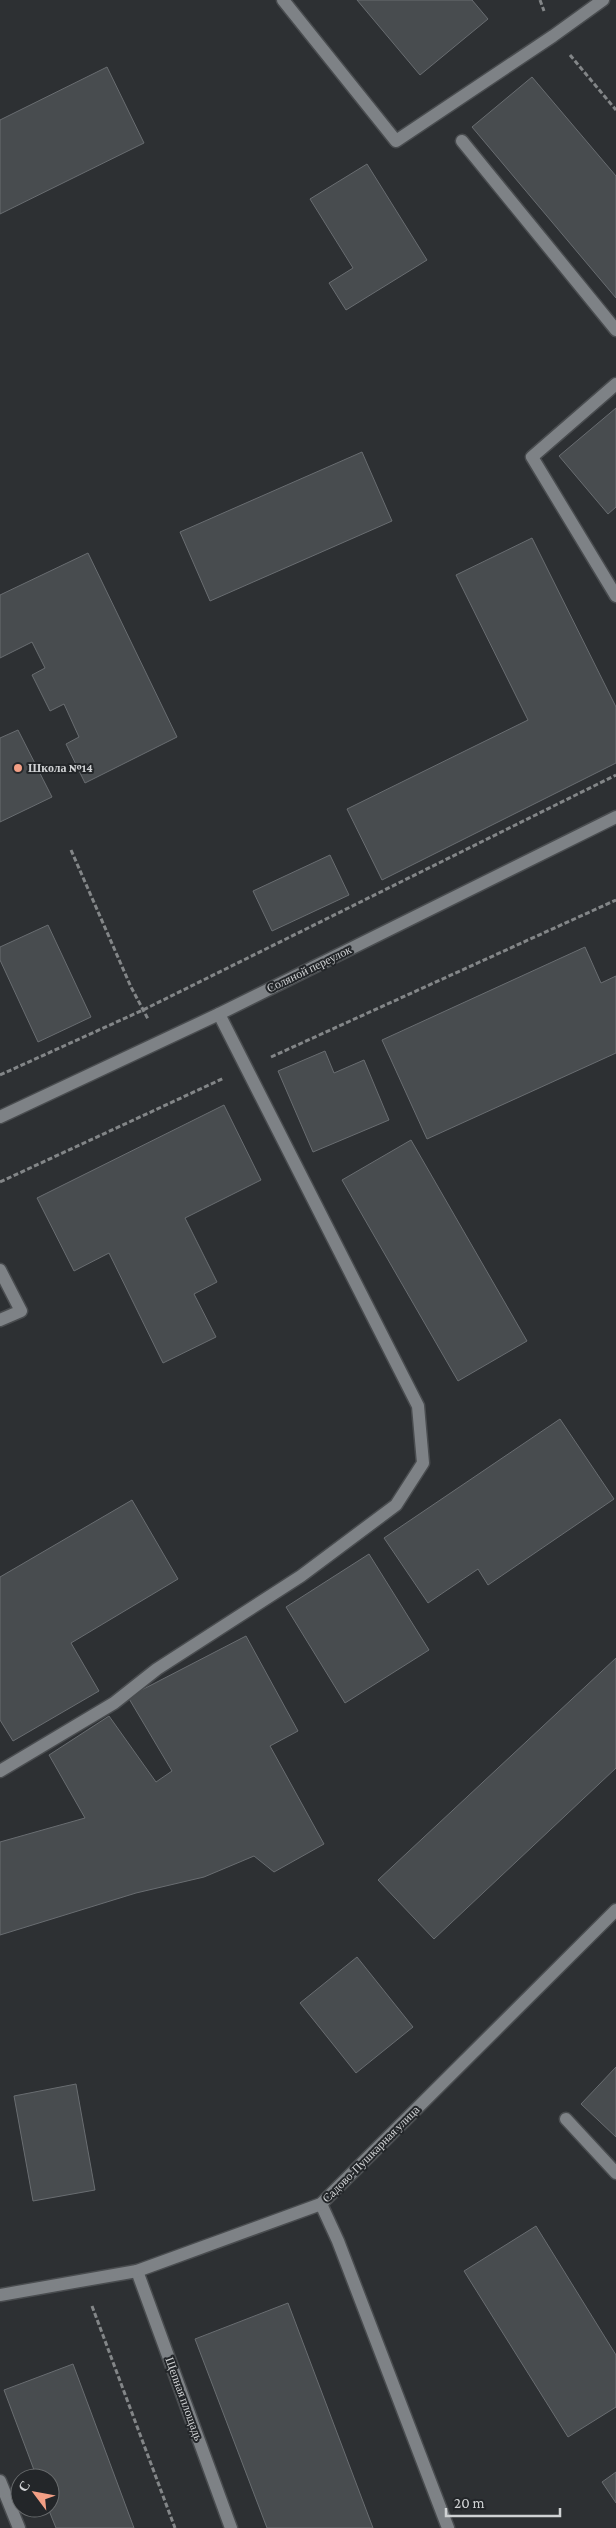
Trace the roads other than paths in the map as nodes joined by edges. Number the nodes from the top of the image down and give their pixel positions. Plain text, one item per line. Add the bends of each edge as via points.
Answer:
1 (283, 0) edge
2 (603, 0) edge
3 (462, 140) dead end
4 (616, 330) edge
5 (616, 384) edge
6 (616, 596) edge
7 (616, 817) edge
8 (219, 1014) junction
9 (0, 1117) edge
10 (0, 1270) edge
11 (0, 1320) edge
12 (0, 1771) edge
13 (616, 1910) edge
14 (566, 2119) dead end
15 (616, 2173) edge
16 (321, 2204) junction
17 (137, 2271) junction
18 (0, 2295) edge
19 (0, 2481) edge
20 (19, 2528) edge
21 (231, 2528) edge
22 (448, 2528) edge

1 - 2 street via 396,141
3 - 4 street
5 - 6 street via 532,457
7 - 8 street, Соляной переулок
8 - 9 street, Соляной переулок
8 - 12 street via 418,1406 422,1463 396,1505 301,1576 157,1669 114,1703
10 - 11 street via 21,1311
13 - 16 street, Садово-Пушкарная улица
14 - 15 street
16 - 17 street, Садово-Пушкарная улица
16 - 22 street
17 - 18 street, Садово-Пушкарная улица
17 - 21 street, Щепная площадь
19 - 20 street

